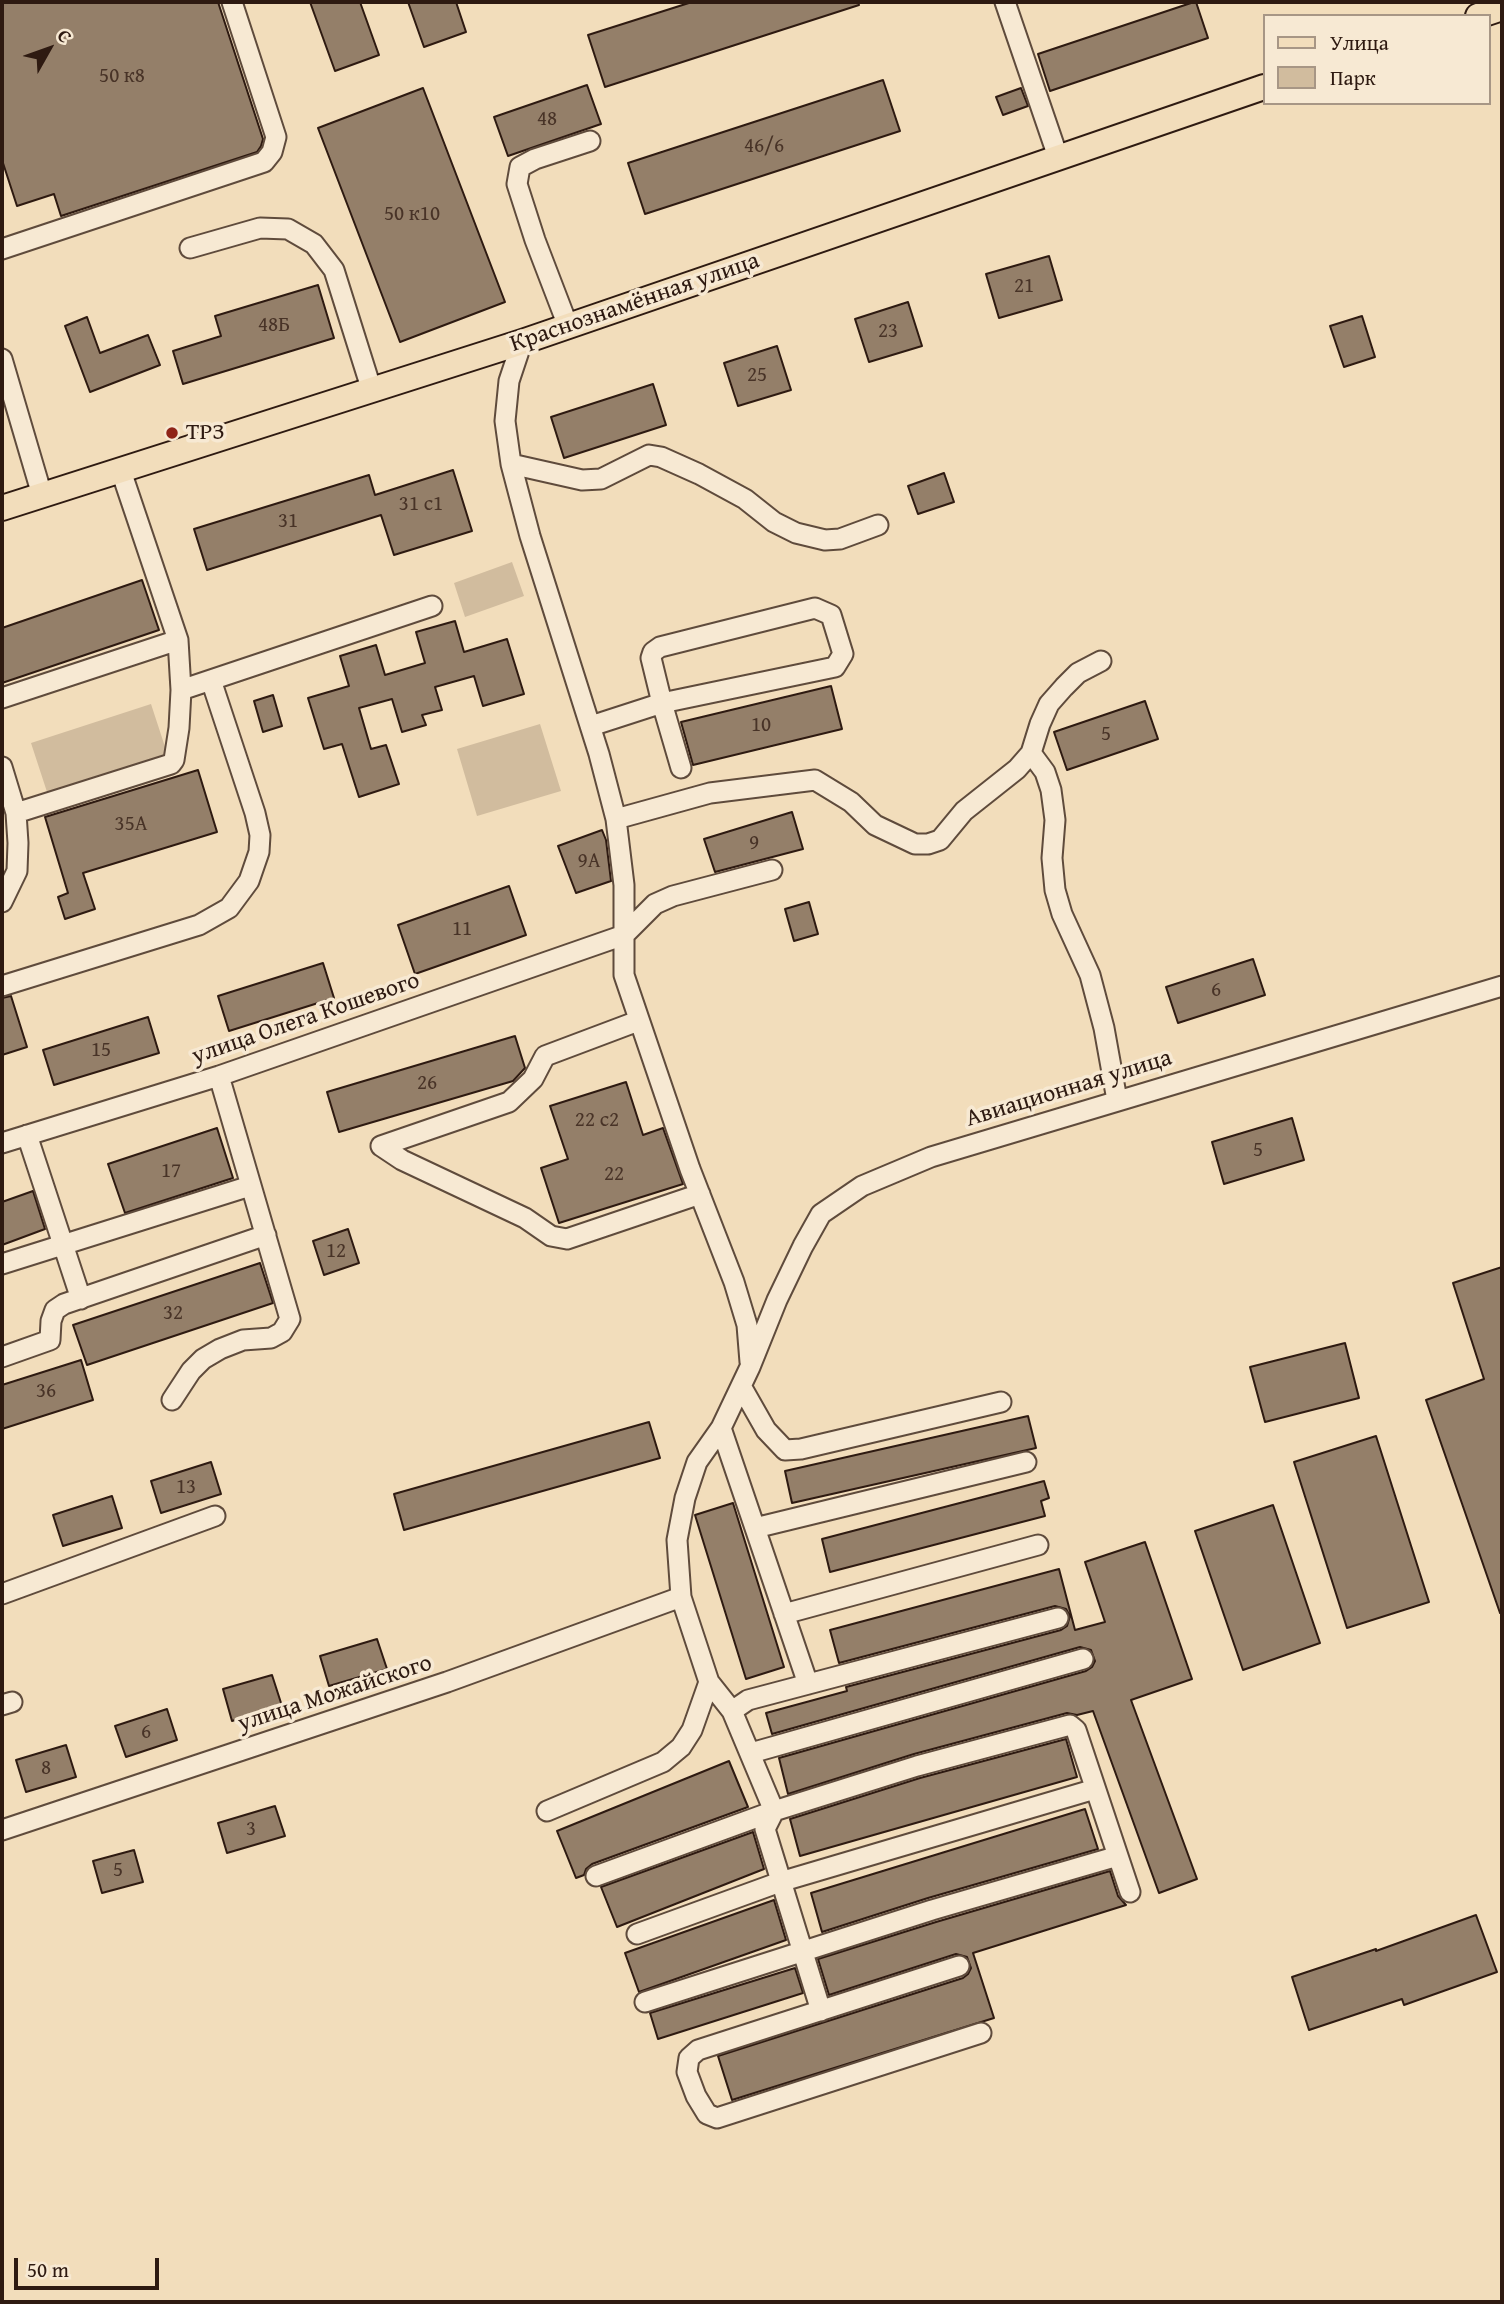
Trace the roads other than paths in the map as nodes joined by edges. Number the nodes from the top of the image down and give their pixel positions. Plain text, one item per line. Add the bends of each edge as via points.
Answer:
1 (232, 2) edge
2 (1005, 2) edge
3 (1502, 8) edge
4 (1484, 14) edge
5 (1262, 89) edge
6 (590, 141) dead end
7 (1058, 156) junction
8 (190, 248) dead end
9 (2, 249) edge
10 (568, 326) junction
11 (522, 342) junction
12 (2, 359) edge
13 (372, 391) junction
14 (511, 464) junction
15 (121, 471) junction
16 (42, 495) junction
17 (2, 508) edge
18 (878, 525) dead end
19 (432, 606) dead end
20 (178, 640) junction
21 (1101, 661) dead end
22 (211, 680) junction
23 (181, 690) junction
24 (2, 698) edge
25 (662, 703) junction
26 (591, 726) junction
27 (1031, 753) junction
28 (2, 767) edge
29 (681, 768) dead end
30 (16, 813) junction
31 (616, 819) junction
32 (772, 870) dead end
33 (2, 902) edge
34 (624, 935) junction
35 (2, 986) edge
36 (1502, 986) edge
37 (638, 1021) junction
38 (219, 1076) junction
39 (1118, 1100) junction
40 (27, 1135) junction
41 (2, 1143) edge
42 (250, 1186) junction
43 (700, 1194) junction
44 (266, 1235) junction
45 (64, 1245) junction
46 (2, 1264) edge
47 (81, 1298) junction
48 (2, 1357) edge
49 (750, 1367) junction
50 (741, 1386) junction
51 (172, 1400) dead end
52 (1001, 1402) dead end
53 (720, 1428) junction
54 (1026, 1462) dead end
55 (215, 1516) dead end
56 (755, 1528) junction
57 (1038, 1545) dead end
58 (2, 1594) edge
59 (681, 1597) junction
60 (784, 1614) junction
61 (1058, 1618) dead end
62 (1083, 1659) dead end
63 (709, 1682) junction
64 (808, 1684) junction
65 (732, 1711) junction
66 (751, 1753) junction
67 (1095, 1788) junction
68 (547, 1811) dead end
69 (774, 1811) junction
70 (2, 1830) edge
71 (1118, 1856) junction
72 (597, 1876) dead end
73 (780, 1882) junction
74 (1130, 1892) dead end
75 (638, 1934) dead end
76 (803, 1952) junction
77 (959, 1966) dead end
78 (645, 2002) dead end
79 (821, 2011) junction
80 (981, 2034) dead end

1 - 9 street via 276,137 264,162
2 - 7 street
3 - 4 main road
5 - 7 main road, Краснознамённая улица
6 - 10 street via 520,167 517,184
7 - 10 main road, Краснознамённая улица
8 - 13 street via 260,228 288,229 314,244 334,270
10 - 11 main road, Краснознамённая улица
11 - 13 main road, Краснознамённая улица
11 - 14 street via 509,381 505,421
12 - 16 street
13 - 15 main road, Краснознамённая улица
14 - 18 street via 582,480 601,479 649,455 745,499 796,533 825,540
14 - 26 street
15 - 16 main road, Краснознамённая улица
15 - 20 street
16 - 17 main road, Краснознамённая улица
19 - 22 street
20 - 23 street
20 - 24 street
21 - 27 street via 1078,673 1049,704
22 - 23 street
22 - 35 street via 260,835 249,881 229,908 199,925
23 - 30 street via 171,764
25 - 25 street via 835,667 843,654 831,615 815,608 660,647 651,658
25 - 26 street
25 - 29 street
26 - 31 street
27 - 31 street via 964,811 940,841 928,844 915,844 875,825 816,779 710,793
27 - 39 street via 1051,790 1055,890 1090,975
28 - 30 street
30 - 33 street via 17,871
31 - 34 street
32 - 34 street via 655,904
34 - 37 street via 624,975
34 - 38 street, улица Олега Кошевого
36 - 39 street, Авиационная улица
37 - 43 street
37 - 43 street via 545,1056 533,1079 509,1102 382,1146 551,1236 567,1239
38 - 40 street, улица Олега Кошевого
38 - 42 street
39 - 49 street, Авиационная улица via 932,1157 862,1186 821,1214 777,1300
40 - 41 street, улица Олега Кошевого
40 - 45 street
42 - 44 street
42 - 45 street
43 - 49 street via 747,1325
44 - 47 street
44 - 51 street via 290,1319 282,1332 271,1338 243,1340 203,1359
45 - 46 street
45 - 47 street
47 - 48 street via 55,1310 50,1340
49 - 50 street, Авиационная улица
50 - 52 street via 766,1430 785,1450
50 - 53 street, Авиационная улица
53 - 56 street
53 - 59 street, Авиационная улица via 697,1462 685,1498 677,1540
54 - 56 street
55 - 58 street
56 - 60 street
57 - 60 street
59 - 63 street, Авиационная улица
59 - 70 street, улица Можайского via 447,1682
60 - 64 street
61 - 64 street
62 - 66 street
63 - 65 street
63 - 68 street via 692,1730 663,1762
64 - 65 street via 748,1700
65 - 66 street
66 - 69 street
67 - 69 street via 1076,1730 1070,1725
67 - 71 street
67 - 73 street
69 - 72 street
69 - 73 street via 765,1829
71 - 74 street
71 - 76 street
73 - 75 street
73 - 76 street
76 - 78 street
76 - 79 street
77 - 79 street
79 - 80 street via 698,2050 689,2058 687,2072 707,2114 717,2118

